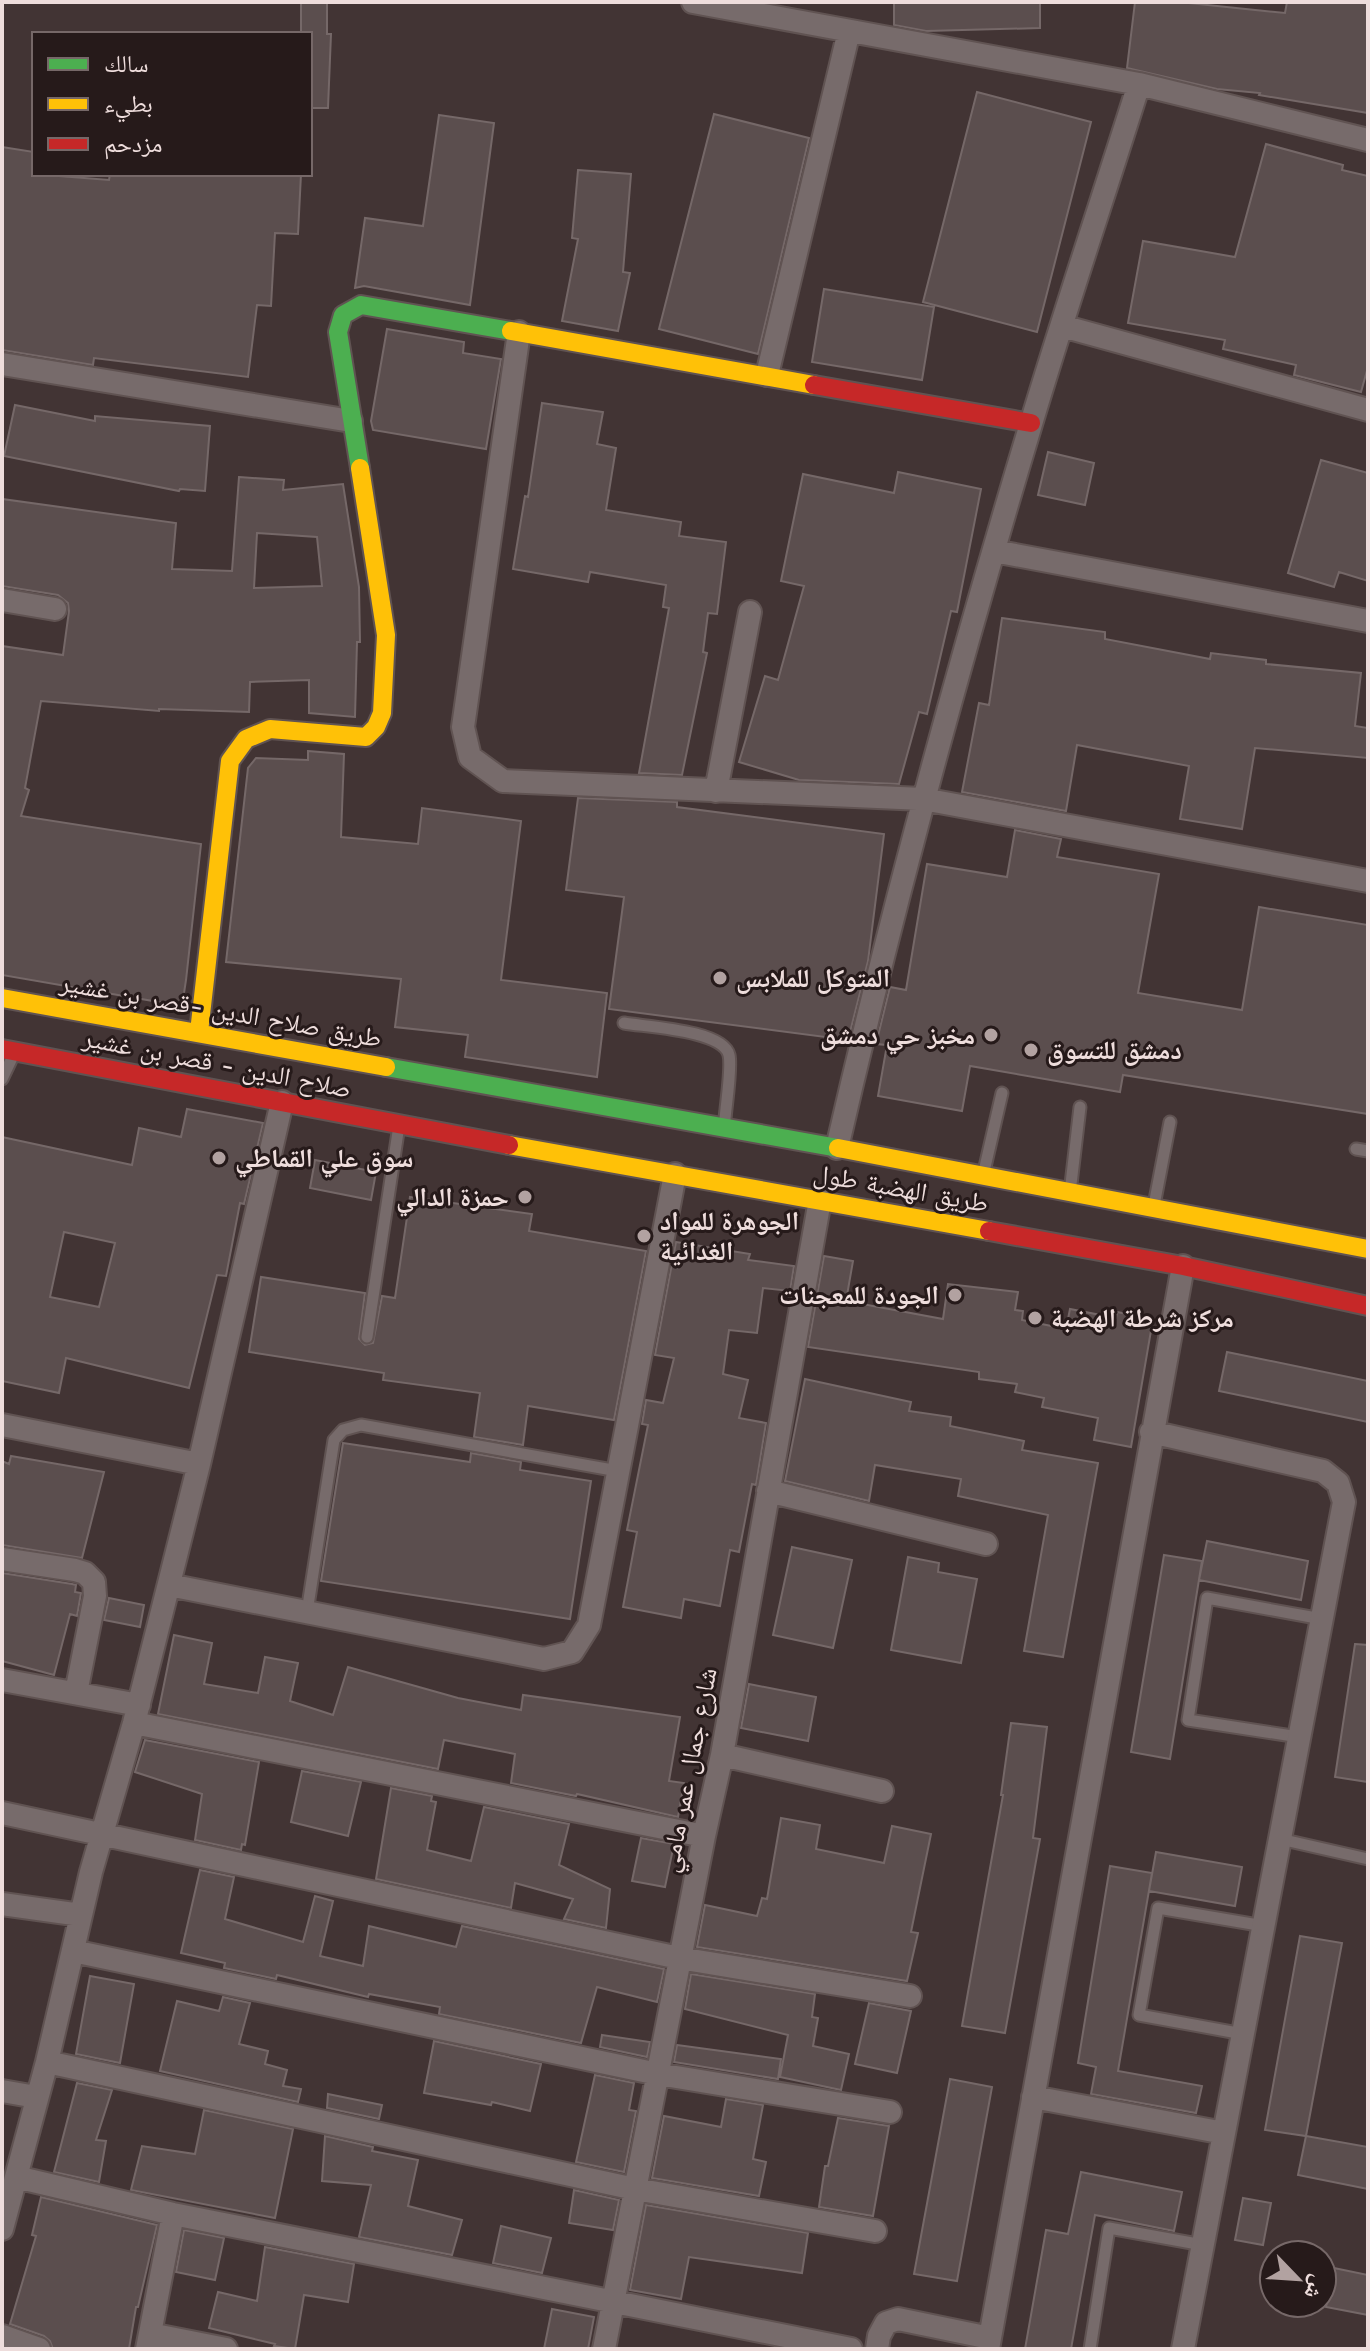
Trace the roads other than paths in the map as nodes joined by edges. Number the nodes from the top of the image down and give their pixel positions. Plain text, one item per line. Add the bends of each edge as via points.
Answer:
1 (693, 2) edge
2 (849, 31) junction
3 (1139, 84) junction
4 (1368, 140) edge
5 (1062, 326) junction
6 (519, 332) junction
7 (2, 364) edge
8 (767, 375) junction
9 (1368, 410) edge
10 (351, 421) junction
11 (1031, 423) junction
12 (994, 551) junction
13 (2, 600) edge
14 (55, 609) dead end
15 (750, 612) dead end
16 (1368, 621) edge
17 (716, 791) junction
18 (923, 799) junction
19 (1368, 881) edge
20 (2, 998) edge
21 (624, 1023) dead end
22 (199, 1032) junction
23 (8, 1050) edge
24 (430, 1074) joint
25 (2, 1079) edge
26 (1002, 1093) dead end
27 (282, 1102) junction
28 (1080, 1107) dead end
29 (1170, 1122) dead end
30 (399, 1124) junction
31 (724, 1127) junction
32 (423, 1129) joint
33 (837, 1148) junction
34 (675, 1174) junction
35 (983, 1176) junction
36 (1070, 1192) junction
37 (820, 1200) junction
38 (1153, 1208) junction
39 (1368, 1249) edge
40 (1183, 1266) junction
41 (1368, 1306) edge
42 (367, 1337) dead end
43 (2, 1425) edge
44 (1151, 1432) junction
45 (199, 1464) junction
46 (618, 1471) junction
47 (768, 1491) junction
48 (986, 1544) dead end
49 (2, 1559) edge
50 (169, 1585) junction
51 (307, 1612) junction
52 (1322, 1619) junction
53 (2, 1680) edge
54 (76, 1693) junction
55 (137, 1714) junction
56 (1299, 1737) junction
57 (722, 1755) junction
58 (882, 1791) dead end
59 (2, 1813) edge
60 (103, 1834) junction
61 (704, 1836) junction
62 (1280, 1839) junction
63 (1368, 1859) edge
64 (2, 1904) edge
65 (81, 1915) junction
66 (1264, 1926) junction
67 (73, 1951) junction
68 (679, 1958) junction
69 (910, 1996) dead end
70 (1243, 2034) junction
71 (47, 2062) junction
72 (658, 2074) junction
73 (2, 2091) edge
74 (36, 2097) junction
75 (1033, 2097) junction
76 (890, 2112) dead end
77 (1224, 2133) junction
78 (16, 2177) junction
79 (635, 2189) junction
80 (173, 2214) junction
81 (2, 2229) edge
82 (875, 2231) dead end
83 (1203, 2245) junction
84 (614, 2302) junction
85 (2, 2336) edge
86 (149, 2342) edge
87 (989, 2344) edge
88 (39, 2349) edge
89 (226, 2349) edge
90 (604, 2349) edge
91 (851, 2349) edge
92 (877, 2349) edge
93 (1090, 2349) edge
94 (1183, 2349) edge

1 - 2 street
2 - 3 street
2 - 8 street
3 - 4 street
3 - 5 street
5 - 9 street
5 - 11 street
6 - 8 main road
6 - 10 main road via 361,305 343,315 338,332
6 - 17 street via 463,727 470,757 503,781
7 - 10 street
8 - 11 main road
10 - 22 main road via 386,635 382,713 366,737 270,729 246,739 230,761
11 - 12 street
12 - 16 street
12 - 18 street
13 - 14 street
15 - 17 street
17 - 18 street
18 - 19 street
18 - 33 street
20 - 22 main road, طريق صلاح الدين -قصر بن غشير
21 - 31 lane via 720,1041 729,1055
22 - 24 main road, طريق صلاح الدين -قصر بن غشير
23 - 25 lane
23 - 27 main road, صلاح الدين - قصر بن غشير
24 - 31 main road, طريق الهضبة طول
26 - 35 lane
27 - 30 main road, صلاح الدين - قصر بن غشير
27 - 45 street
28 - 36 lane
29 - 38 lane
30 - 32 main road, صلاح الدين - قصر بن غشير
30 - 42 lane
31 - 33 main road, طريق الهضبة طول
32 - 34 main road, طريق الهضبة طول
33 - 35 main road, طريق الهضبة طول
34 - 37 main road, طريق الهضبة طول
34 - 46 street
35 - 36 main road, طريق الهضبة طول
36 - 38 main road, طريق الهضبة طول
37 - 40 main road, طريق الهضبة طول
37 - 47 street, شارع جمال عمر مامي
38 - 39 main road, طريق الهضبة طول
40 - 41 main road, طريق الهضبة طول
40 - 44 street
43 - 45 street
44 - 52 street via 1323,1471 1338,1483 1344,1502
44 - 75 street
45 - 50 street
46 - 51 street via 589,1625 572,1652 544,1659
46 - 51 lane via 361,1425 343,1430 334,1440
47 - 48 street
47 - 57 street, شارع جمال عمر مامي
49 - 54 street via 75,1570 94,1582
50 - 51 street
50 - 55 street
52 - 56 street
52 - 56 lane via 1207,1598 1188,1720
53 - 54 street
54 - 55 street
55 - 60 street
55 - 61 street
56 - 62 street
57 - 58 street
57 - 61 street, شارع جمال عمر مامي
59 - 60 street
60 - 65 street
60 - 68 street
61 - 68 street, شارع جمال عمر مامي
62 - 63 lane
62 - 66 street
64 - 65 street
65 - 67 street
66 - 70 street
66 - 70 lane via 1158,1908 1139,2015
67 - 71 street
67 - 72 street
68 - 69 street
68 - 72 street, شارع جمال عمر مامي
70 - 77 street
71 - 74 street
71 - 79 street
72 - 76 street
72 - 79 street, شارع جمال عمر مامي
73 - 74 street
74 - 78 street
75 - 77 street
75 - 87 street
77 - 83 street
78 - 80 street
78 - 81 street
79 - 82 street
79 - 84 street, شارع جمال عمر مامي
80 - 84 street
80 - 86 street
83 - 93 lane via 1109,2228
83 - 94 street
84 - 90 street, شارع جمال عمر مامي
84 - 91 street
85 - 88 street
86 - 89 street
87 - 92 street via 898,2319 886,2323

